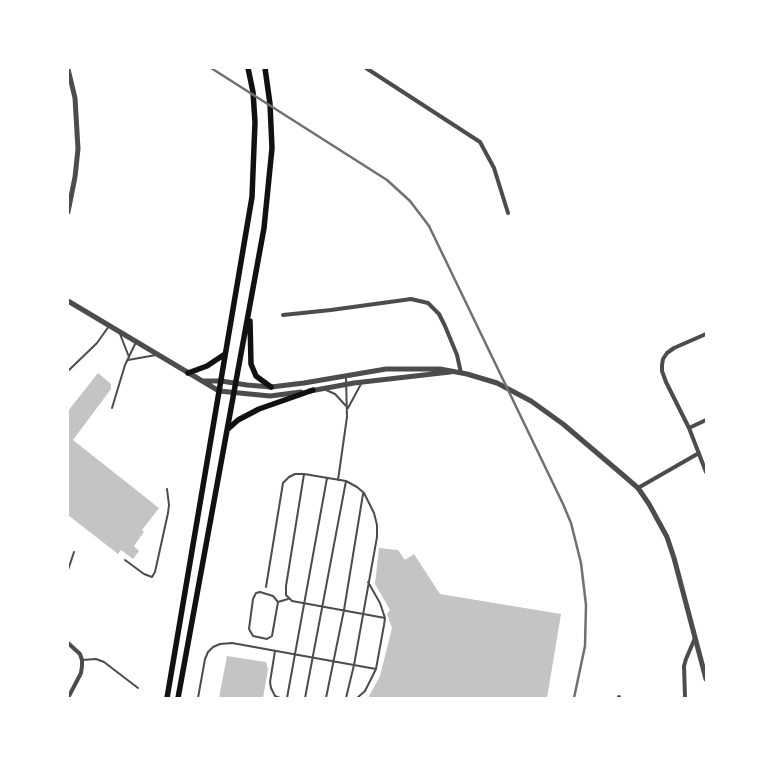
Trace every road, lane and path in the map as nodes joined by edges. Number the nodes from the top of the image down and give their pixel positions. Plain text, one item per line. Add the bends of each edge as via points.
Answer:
1 (248, 68) edge
2 (265, 68) edge
3 (366, 68) edge
4 (68, 69) edge
5 (68, 212) edge
6 (508, 213) dead end
7 (68, 301) edge
8 (250, 309) junction
9 (283, 315) dead end
10 (109, 326) junction
11 (120, 332) junction
12 (706, 334) edge
13 (136, 342) junction
14 (225, 354) junction
15 (158, 355) junction
16 (129, 357) junction
17 (127, 360) junction
18 (68, 370) edge
19 (451, 372) junction
20 (188, 373) junction
21 (461, 373) junction
22 (346, 376) junction
23 (202, 381) junction
24 (221, 381) junction
25 (362, 382) junction
26 (235, 383) junction
27 (347, 384) junction
28 (271, 387) junction
29 (322, 388) junction
30 (313, 390) junction
31 (219, 391) junction
32 (233, 394) junction
33 (112, 408) dead end
34 (347, 408) junction
35 (706, 420) edge
36 (228, 428) junction
37 (689, 428) junction
38 (699, 453) junction
39 (706, 472) edge
40 (304, 474) junction
41 (326, 478) junction
42 (338, 480) junction
43 (346, 481) junction
44 (638, 488) junction
45 (167, 489) dead end
46 (364, 493) junction
47 (74, 552) dead end
48 (125, 560) dead end
49 (68, 570) edge
50 (368, 582) junction
51 (266, 588) dead end
52 (288, 599) junction
53 (278, 602) junction
54 (303, 604) junction
55 (324, 607) junction
56 (344, 610) junction
57 (364, 614) junction
58 (385, 618) junction
59 (696, 636) junction
60 (68, 643) edge
61 (275, 652) junction
62 (294, 655) junction
63 (314, 658) junction
64 (82, 660) junction
65 (334, 662) junction
66 (354, 665) junction
67 (376, 669) junction
68 (706, 679) edge
69 (138, 688) dead end
70 (686, 697) dead end
71 (68, 698) edge
72 (167, 698) edge
73 (178, 698) edge
74 (198, 698) edge
75 (280, 698) edge
76 (286, 698) edge
77 (305, 698) edge
78 (326, 698) edge
79 (346, 698) edge
80 (357, 698) edge

1 - 14 main road via 255,122 252,197
2 - 8 main road via 271,125 269,190
3 - 6 street via 480,142 494,168
4 - 5 street via 75,98 78,149
7 - 10 street
8 - 26 main road
8 - 28 main road via 252,364 256,376
9 - 21 street via 411,299 428,303 445,326
10 - 11 street
10 - 18 lane via 97,343
11 - 13 street
11 - 16 lane
12 - 37 street via 674,348 663,358 662,371
13 - 15 street
13 - 16 lane
14 - 20 main road
14 - 24 main road
15 - 17 lane
15 - 20 street
16 - 17 lane
17 - 33 lane
19 - 21 street
19 - 22 street via 400,368
19 - 25 street
20 - 23 street
21 - 44 street via 497,383 531,401
22 - 27 lane
22 - 28 street
23 - 24 street
23 - 31 street
24 - 26 street
24 - 31 main road
25 - 27 street
25 - 34 lane
26 - 28 street
26 - 32 main road
27 - 29 street
27 - 34 lane
29 - 30 street
29 - 34 lane via 335,394
30 - 32 street via 270,396
30 - 36 main road via 249,414
31 - 32 street
31 - 72 main road
32 - 36 main road
34 - 42 lane
35 - 37 street
36 - 73 main road
37 - 38 street
38 - 39 street
38 - 44 street
40 - 41 lane
40 - 51 lane via 295,474 283,483
40 - 52 lane via 286,586
41 - 42 lane
41 - 54 lane
42 - 43 lane
43 - 46 lane
43 - 55 lane
44 - 59 street via 667,538
45 - 48 lane via 168,513 155,572 152,577 144,574
46 - 50 lane via 377,525
46 - 56 lane
47 - 49 lane
50 - 57 lane
50 - 58 lane
52 - 53 lane
52 - 54 lane
53 - 53 lane via 272,636 253,636 249,629 256,593 273,596
54 - 55 lane
54 - 62 lane
55 - 56 lane
55 - 63 lane
56 - 57 lane
56 - 65 lane
57 - 58 lane
57 - 66 lane
58 - 67 lane
59 - 68 street
59 - 70 street via 684,666
60 - 64 street
61 - 62 lane
61 - 74 lane via 232,644 213,647 205,659
61 - 75 lane via 270,682 275,696
62 - 63 lane
62 - 76 lane
63 - 65 lane
63 - 77 lane
64 - 69 lane via 96,658
64 - 71 street via 81,673
65 - 66 lane
65 - 78 lane
66 - 67 lane
66 - 79 lane
67 - 80 lane via 365,691

